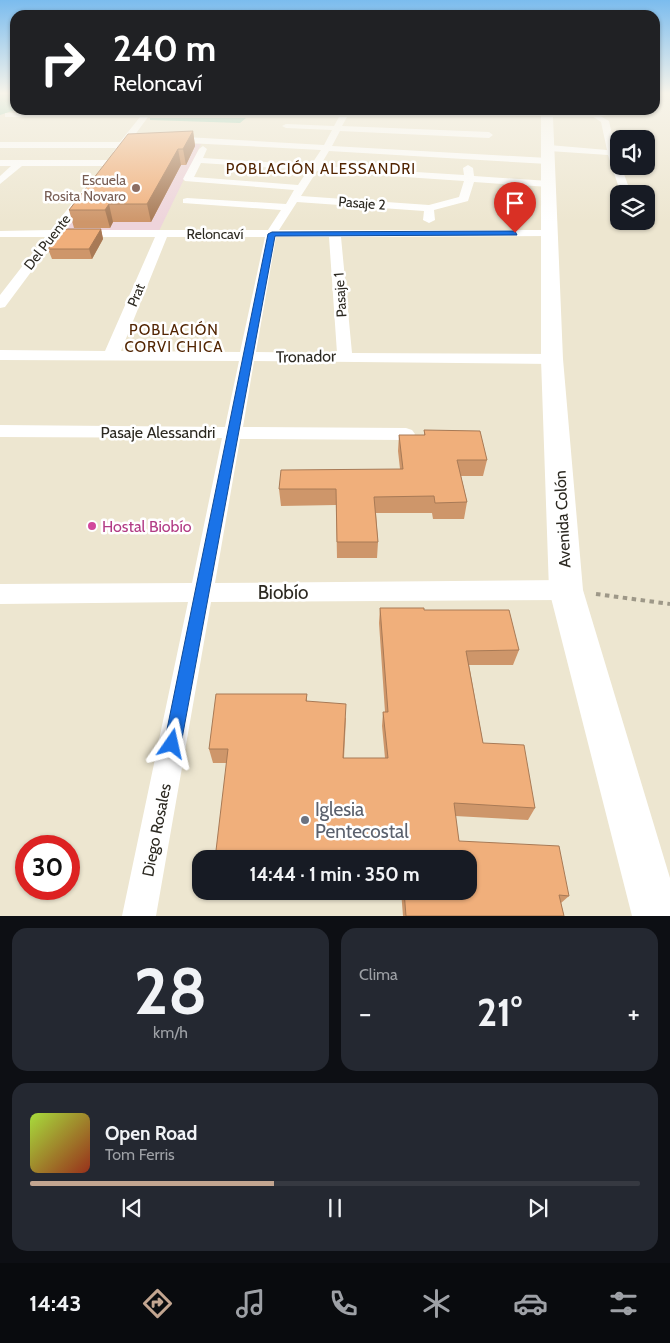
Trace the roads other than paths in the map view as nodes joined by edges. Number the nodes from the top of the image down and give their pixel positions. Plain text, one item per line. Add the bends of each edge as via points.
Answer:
1 (36, 136) edge
2 (69, 136) edge
3 (134, 136) edge
4 (333, 136) edge
5 (379, 136) edge
6 (483, 136) edge
7 (548, 136) edge
8 (159, 139) edge
9 (131, 140) junction
10 (207, 142) junction
11 (425, 143) junction
12 (0, 145) edge
13 (26, 145) junction
14 (60, 145) junction
15 (327, 148) junction
16 (610, 153) edge
17 (548, 155) junction
18 (467, 156) junction
19 (197, 160) junction
20 (0, 163) edge
21 (20, 163) junction
22 (109, 163) junction
23 (312, 172) junction
24 (620, 175) edge
25 (0, 181) edge
26 (469, 183) junction
27 (549, 184) junction
28 (623, 185) dead end
29 (302, 188) junction
30 (187, 201) dead end
31 (292, 203) junction
32 (429, 208) junction
33 (335, 233) junction
34 (550, 233) junction
35 (0, 234) edge
36 (54, 234) junction
37 (162, 234) junction
38 (272, 234) junction
39 (428, 234) junction
40 (0, 304) edge
41 (0, 355) edge
42 (111, 356) junction
43 (344, 356) junction
44 (248, 357) junction
45 (552, 359) junction
46 (0, 431) edge
47 (233, 433) junction
48 (406, 434) edge
49 (566, 590) junction
50 (202, 592) junction
51 (0, 594) edge
52 (139, 916) edge
53 (657, 916) edge

1 - 13 street
2 - 14 street
3 - 9 street, Del Puente
4 - 15 street, Diego Rosales
5 - 11 street
6 - 11 street
7 - 17 main road, Avenida Colón
8 - 10 street
9 - 14 street
9 - 22 street, Del Puente
10 - 15 street
10 - 19 street
11 - 15 street
11 - 18 street
12 - 13 street
13 - 14 street
15 - 23 street, Diego Rosales
16 - 17 street
17 - 18 street
17 - 27 main road, Avenida Colón
18 - 26 street
19 - 23 street
19 - 29 street via 188,179
20 - 21 street
21 - 22 street
21 - 25 street
22 - 36 street, Del Puente
23 - 26 street
23 - 29 street, Diego Rosales
24 - 28 street
26 - 27 street
26 - 32 street, Pasaje 2 via 464,199
27 - 34 main road, Avenida Colón
29 - 31 street, Diego Rosales
30 - 31 street
31 - 32 street, Pasaje 2
31 - 38 street, Diego Rosales
32 - 39 street
33 - 38 street, Reloncaví
33 - 39 street, Reloncaví
33 - 43 street, Pasaje 1
34 - 39 street, Reloncaví
34 - 45 main road, Avenida Colón
35 - 36 street, Reloncaví
36 - 37 street, Reloncaví
36 - 40 street, Del Puente
37 - 38 street, Reloncaví
37 - 42 street, Prat
38 - 44 street, Diego Rosales
41 - 42 street, Tronador
42 - 44 street, Tronador
43 - 44 street, Tronador
43 - 45 street, Tronador
44 - 47 street, Diego Rosales
45 - 49 main road, Avenida Colón
46 - 47 street, Pasaje Alessandri
47 - 48 street, Pasaje Alessandri
47 - 50 street, Diego Rosales
49 - 50 street, Biobío
49 - 53 main road, Avenida Colón
50 - 51 street, Biobío
50 - 52 street, Diego Rosales

